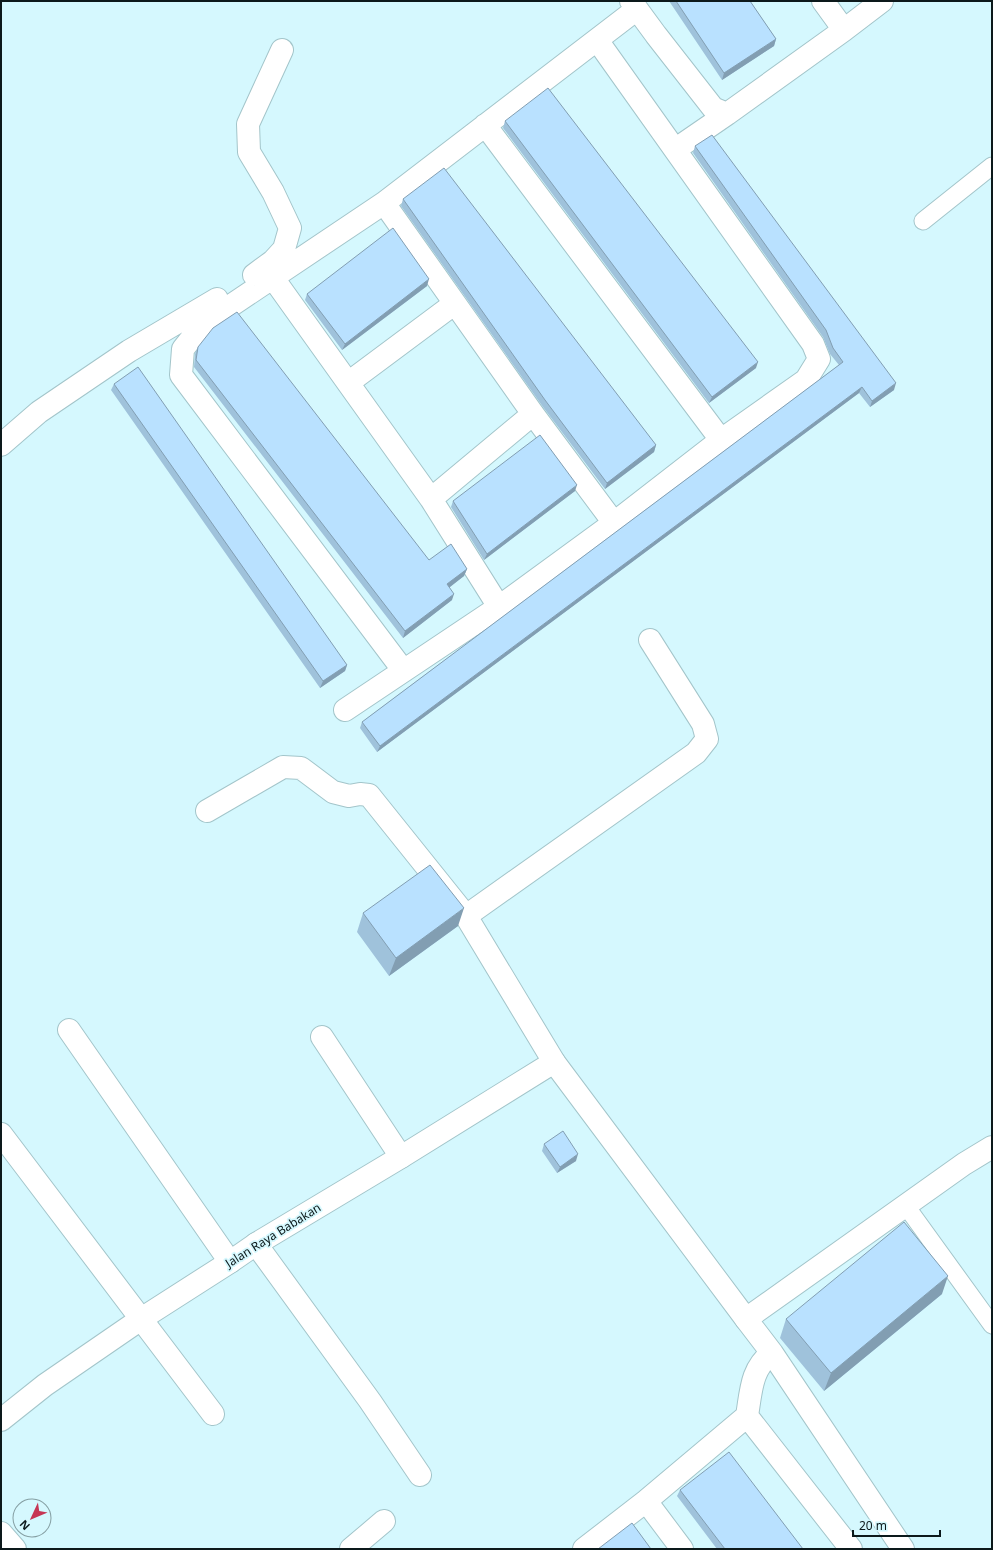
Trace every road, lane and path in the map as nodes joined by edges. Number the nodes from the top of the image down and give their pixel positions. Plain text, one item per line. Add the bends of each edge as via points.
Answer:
1 (823, 1) edge
2 (882, 1) edge
3 (634, 5) edge
4 (844, 30) junction
5 (597, 40) junction
6 (282, 50) dead end
7 (727, 114) junction
8 (485, 125) junction
9 (676, 149) junction
10 (992, 166) edge
11 (384, 203) junction
12 (923, 221) dead end
13 (273, 278) junction
14 (454, 304) junction
15 (348, 383) junction
16 (533, 414) junction
17 (721, 440) junction
18 (1, 445) edge
19 (431, 499) junction
20 (614, 523) junction
21 (499, 607) junction
22 (650, 640) dead end
23 (403, 670) junction
24 (345, 710) dead end
25 (207, 811) dead end
26 (466, 916) junction
27 (69, 1030) dead end
28 (322, 1037) dead end
29 (554, 1062) junction
30 (1, 1134) edge
31 (992, 1147) edge
32 (401, 1157) junction
33 (906, 1206) junction
34 (256, 1244) junction
35 (230, 1262) junction
36 (140, 1319) junction
37 (746, 1319) junction
38 (992, 1325) edge
39 (772, 1352) junction
40 (213, 1414) dead end
41 (748, 1416) junction
42 (1, 1420) edge
43 (420, 1476) dead end
44 (646, 1501) junction
45 (384, 1521) dead end
46 (1, 1533) edge
47 (15, 1549) edge
48 (351, 1549) edge
49 (584, 1549) edge
50 (682, 1549) edge
51 (851, 1549) edge
52 (903, 1549) edge

1 - 4 street
2 - 4 street
3 - 5 street
3 - 7 street via 713,108
4 - 7 street
5 - 8 street
5 - 9 street
6 - 18 street via 248,124 249,152 273,192 290,228 284,249 273,261 235,289 129,351 39,412
7 - 9 street
8 - 11 street
8 - 17 street
9 - 17 street via 813,344 819,358 806,380
10 - 12 lane
11 - 13 street
11 - 14 street
13 - 15 street
13 - 23 street via 202,325 183,349 181,374
14 - 15 street
14 - 16 street
15 - 19 street
16 - 19 street
16 - 20 street
17 - 20 street
19 - 21 street
20 - 21 street
21 - 23 street
22 - 26 street via 703,724 707,739 696,754
23 - 24 street
25 - 26 street via 283,767 301,768 333,792 349,796 369,795
26 - 29 street
27 - 35 street
28 - 32 street
29 - 32 street, Jalan Raya Babakan
29 - 37 street
30 - 36 street
31 - 33 street
32 - 34 street, Jalan Raya Babakan
33 - 37 street
33 - 38 lane
34 - 35 street, Jalan Raya Babakan
34 - 43 street via 370,1401
35 - 36 street, Jalan Raya Babakan
36 - 40 street
36 - 42 street, Jalan Raya Babakan via 45,1385
37 - 39 street
39 - 41 street via 757,1368 751,1386
39 - 52 street
41 - 44 street
41 - 51 street
44 - 49 street
44 - 50 street
45 - 48 street
46 - 47 street

